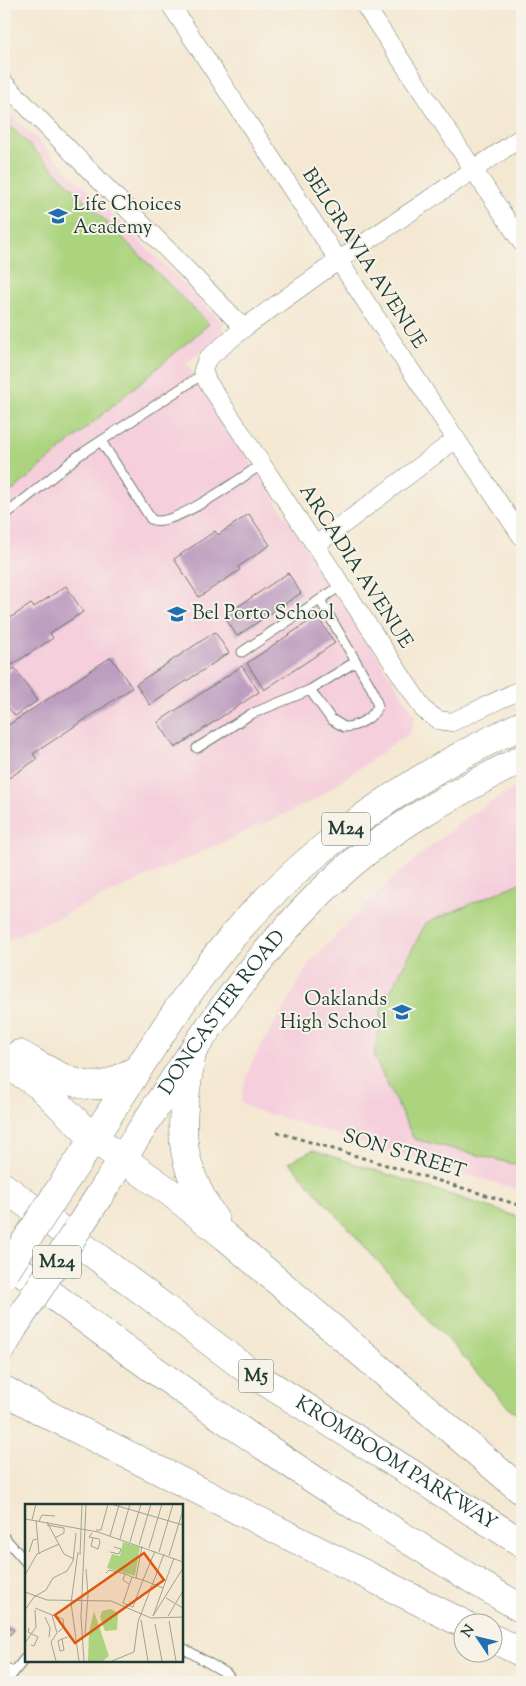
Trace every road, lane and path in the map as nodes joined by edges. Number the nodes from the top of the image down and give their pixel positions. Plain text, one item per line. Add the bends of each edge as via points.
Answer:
1 (170, 4) edge
2 (364, 4) edge
3 (4, 83) edge
4 (522, 137) edge
5 (474, 170) junction
6 (522, 243) edge
7 (339, 260) junction
8 (244, 328) junction
9 (205, 367) junction
10 (456, 440) junction
11 (101, 441) junction
12 (262, 464) junction
13 (4, 516) edge
14 (522, 537) edge
15 (316, 545) junction
16 (342, 585) junction
17 (320, 600) junction
18 (242, 652) dead end
19 (355, 662) junction
20 (310, 690) junction
21 (520, 690) edge
22 (522, 724) edge
23 (197, 748) dead end
24 (522, 760) edge
25 (4, 1048) edge
26 (192, 1053) junction
27 (4, 1062) edge
28 (138, 1069) junction
29 (277, 1132) dead end
30 (94, 1139) junction
31 (123, 1158) junction
32 (4, 1187) edge
33 (522, 1206) edge
34 (226, 1237) junction
35 (4, 1258) edge
36 (4, 1274) edge
37 (9, 1336) edge
38 (4, 1390) edge
39 (522, 1491) edge
40 (4, 1537) edge
41 (522, 1543) edge
42 (25, 1561) edge
43 (522, 1608) edge
44 (454, 1619) edge
45 (504, 1644) edge
46 (182, 1648) edge
47 (522, 1653) edge
48 (25, 1658) edge
49 (4, 1666) edge
50 (13, 1674) junction
51 (6, 1682) edge
52 (233, 1682) edge

1 - 7 street, BELGRAVIA AVENUE
2 - 5 street
3 - 8 street
4 - 5 street
5 - 6 street
5 - 7 street
7 - 8 street
7 - 10 street, BELGRAVIA AVENUE
8 - 9 street
9 - 11 lane
9 - 12 street, ARCADIA AVENUE
10 - 14 street, BELGRAVIA AVENUE
10 - 15 street
11 - 12 lane via 155,521 178,516
11 - 13 lane
12 - 15 street, ARCADIA AVENUE
15 - 16 street, ARCADIA AVENUE
16 - 17 lane
16 - 21 street, ARCADIA AVENUE via 431,716 452,722
17 - 18 lane
17 - 19 lane
19 - 20 lane
19 - 20 lane via 372,689 378,706 371,716 357,725 338,725
20 - 23 lane via 251,714
22 - 28 main road, DONCASTER ROAD / M24 via 479,744 383,802 320,850 252,916 202,975
24 - 26 main road, DONCASTER ROAD / M24 via 422,813 339,876 278,937 234,992
25 - 28 main road via 81,1085 108,1084
26 - 31 main road, DONCASTER ROAD / M24
26 - 34 main road via 183,1112 183,1146 188,1170
27 - 30 main road via 40,1086
28 - 30 main road, DONCASTER ROAD / M24
29 - 33 path, SON STREET
30 - 31 main road
30 - 36 main road, DONCASTER ROAD / M24, bridge
31 - 34 main road
31 - 37 main road, DONCASTER ROAD / M24, bridge
32 - 41 main road, KROMBOOM PARKWAY / M5 via 253,1374
34 - 39 main road
35 - 43 main road via 161,1377 257,1442 346,1501
38 - 44 main road
40 - 42 lane
45 - 47 main road
46 - 52 lane via 226,1673
48 - 50 lane
49 - 50 lane
50 - 51 lane

